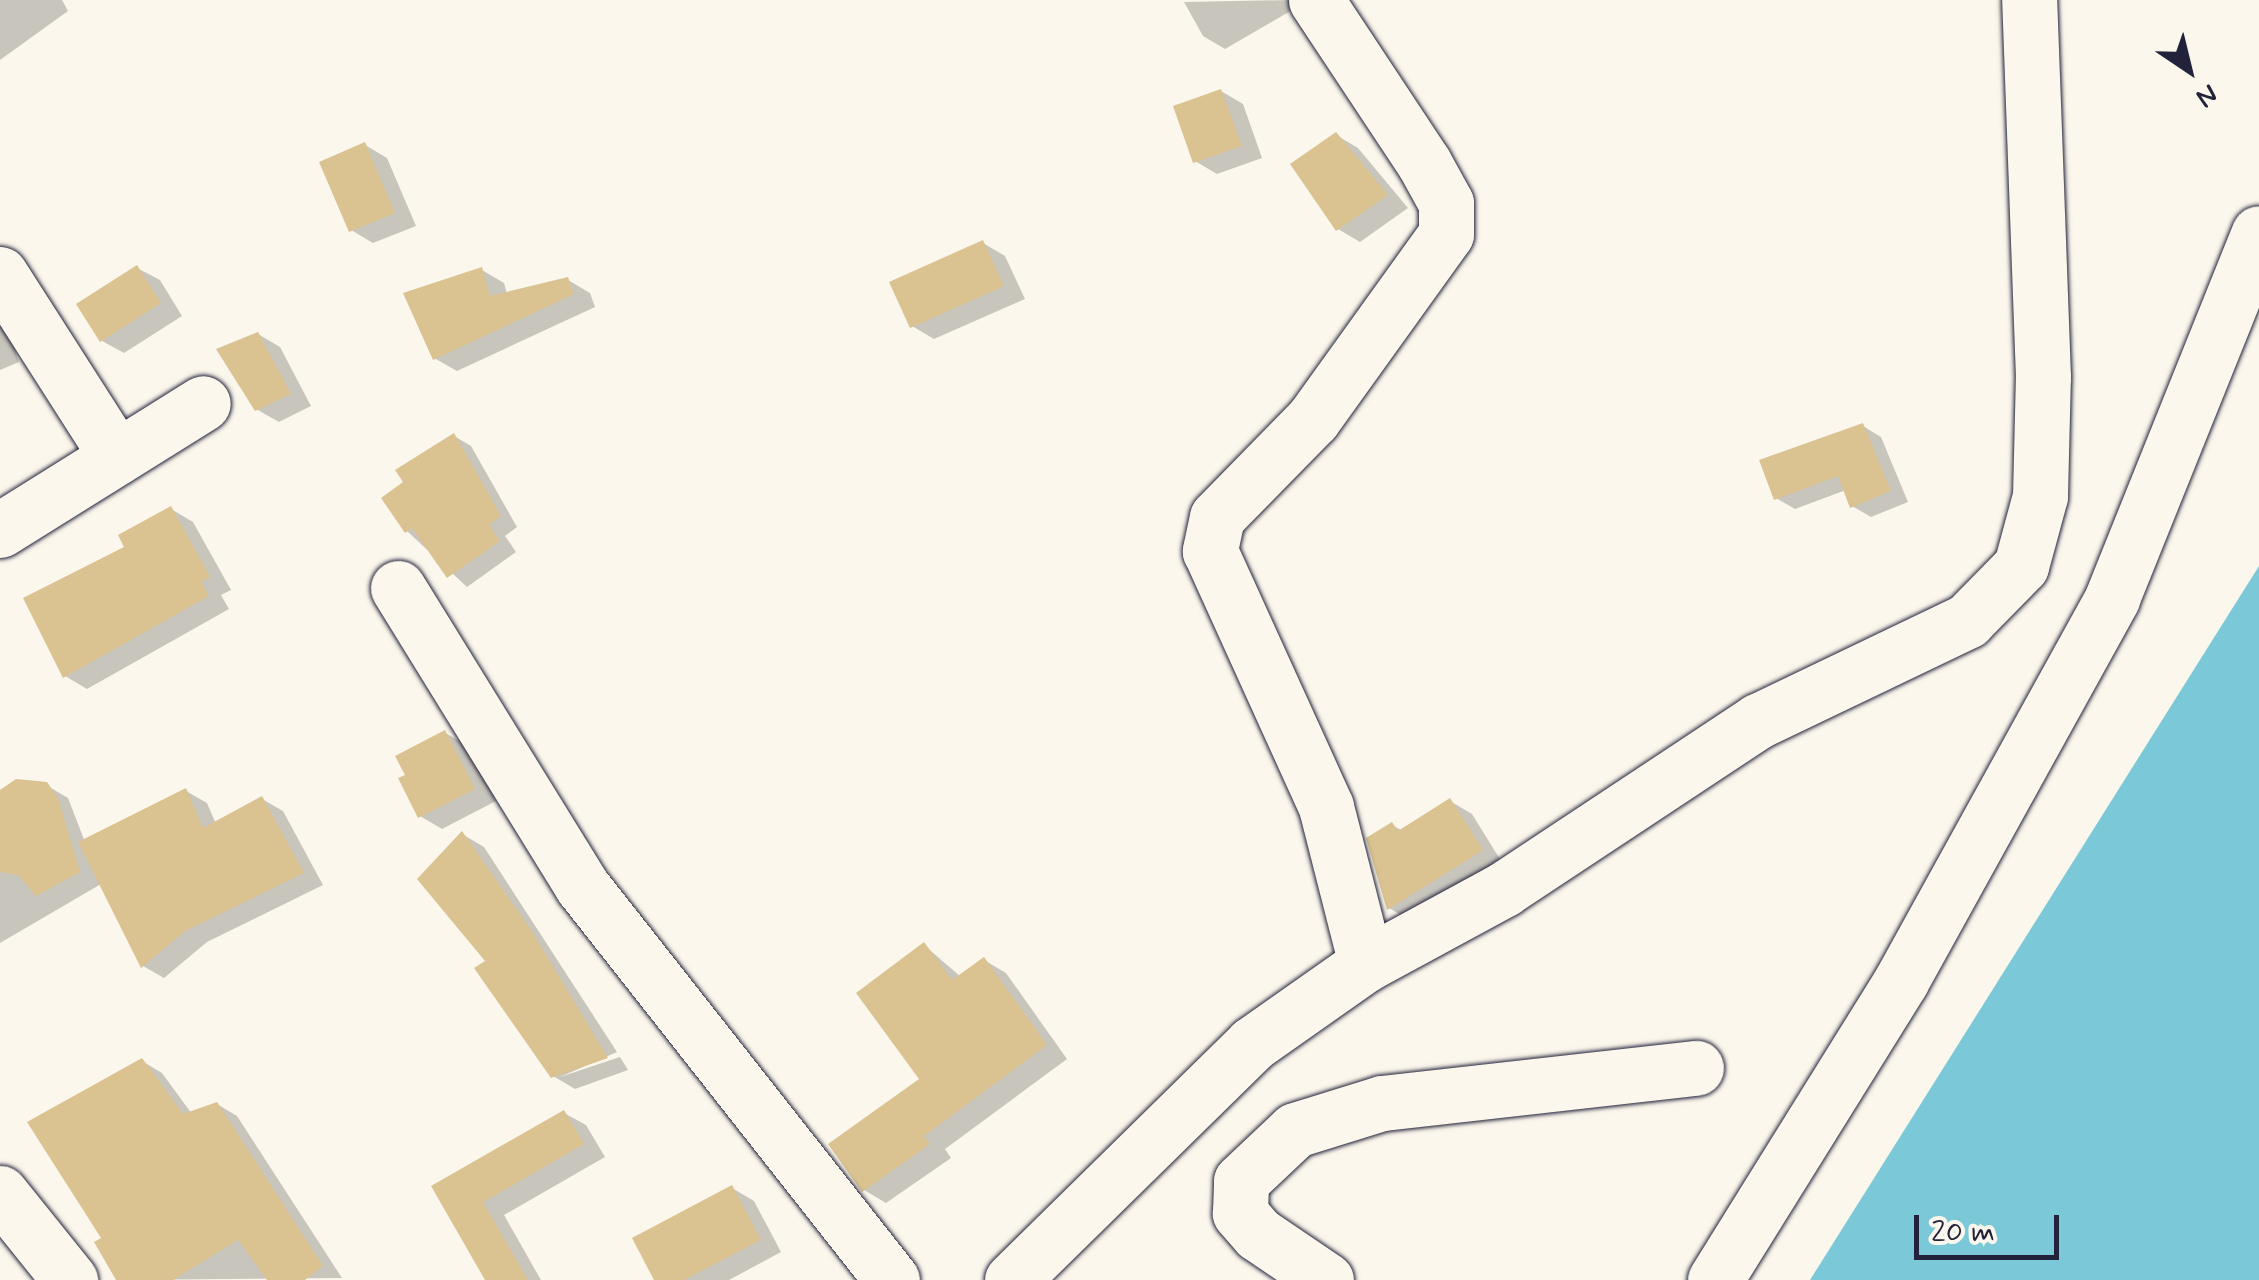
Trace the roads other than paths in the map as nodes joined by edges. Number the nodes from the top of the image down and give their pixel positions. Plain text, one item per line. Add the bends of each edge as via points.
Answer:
1 (1316, 0) edge
2 (2029, 0) edge
3 (2259, 233) edge
4 (0, 274) edge
5 (203, 403) dead end
6 (116, 457) junction
7 (0, 530) edge
8 (398, 588) dead end
9 (1366, 964) junction
10 (1696, 1068) dead end
11 (0, 1192) edge
12 (70, 1280) edge
13 (892, 1280) edge
14 (1012, 1280) edge
15 (1326, 1280) edge
16 (1715, 1280) edge

1 - 9 street via 1424,162 1446,203 1446,234 1313,419 1217,517 1210,551 1326,807
2 - 9 street via 2043,377 2040,496 2021,566 1968,621 1758,721 1504,889
3 - 16 street via 2112,598 1900,981
4 - 6 street
5 - 6 street
6 - 7 street
8 - 13 street via 582,886
9 - 14 street via 1252,1044
10 - 15 street via 1382,1102 1296,1130 1241,1181 1240,1212 1258,1234
11 - 12 street

